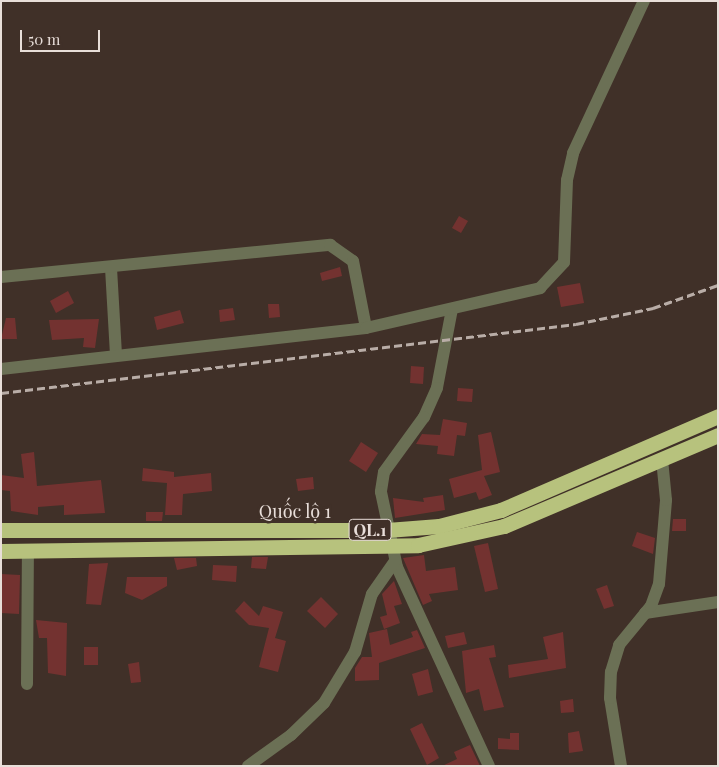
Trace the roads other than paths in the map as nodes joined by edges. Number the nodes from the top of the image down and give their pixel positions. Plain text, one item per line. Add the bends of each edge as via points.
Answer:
1 (644, 1) edge
2 (112, 268) junction
3 (1, 277) edge
4 (452, 309) junction
5 (366, 328) junction
6 (116, 356) junction
7 (1, 369) edge
8 (718, 416) edge
9 (718, 435) edge
10 (662, 459) junction
11 (1, 530) edge
12 (387, 530) junction
13 (1, 551) edge
14 (28, 551) junction
15 (392, 554) junction
16 (718, 602) edge
17 (645, 613) junction
18 (27, 684) dead end
19 (248, 766) edge
20 (489, 766) edge
21 (622, 766) edge

1 - 4 street via 570,163 565,252 560,272 540,288
2 - 3 street
2 - 5 street via 330,245 353,261
2 - 6 street
4 - 5 street
4 - 12 street via 444,365 427,412 382,478
5 - 6 street
6 - 7 street
8 - 12 highway, Quốc lộ 1 / QL.1 via 501,510 439,526
9 - 10 highway, QL.1
10 - 15 highway, QL.1 via 504,526
10 - 17 street via 666,500 660,577
11 - 12 highway, Quốc lộ 1 / QL.1
12 - 15 street
13 - 14 highway, QL.1
14 - 15 highway, QL.1
14 - 18 street
15 - 19 street via 372,594 355,652 324,703 291,735
15 - 20 street
16 - 17 street
17 - 21 street via 619,645 611,672 610,698

